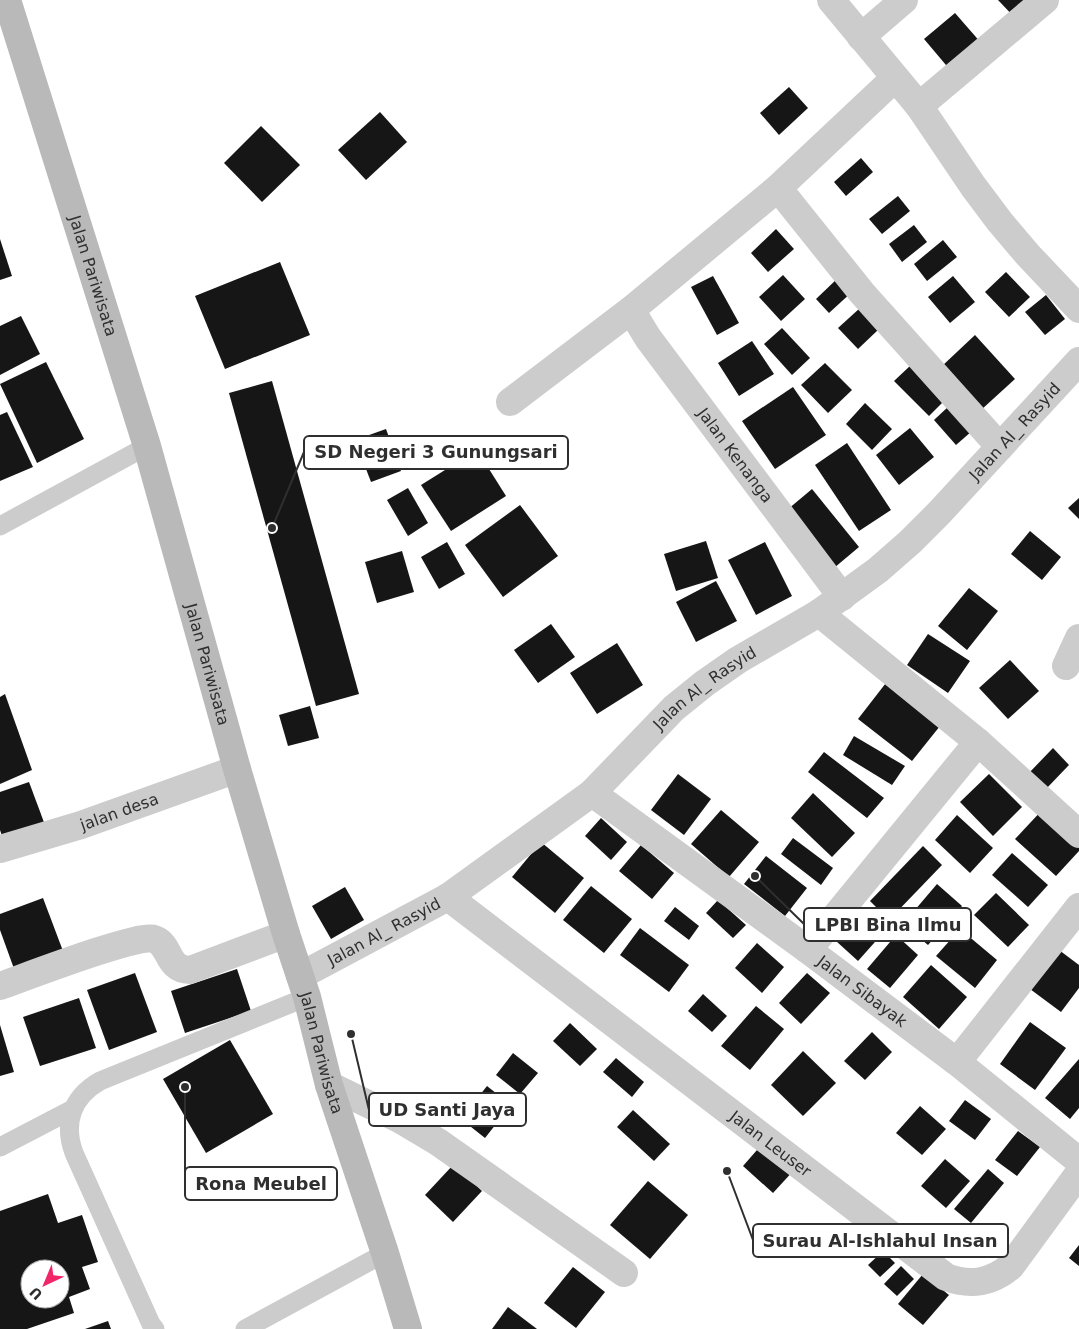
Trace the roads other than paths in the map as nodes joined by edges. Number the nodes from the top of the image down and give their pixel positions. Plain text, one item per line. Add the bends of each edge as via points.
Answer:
1 (7, 0) edge
2 (831, 0) edge
3 (904, 0) edge
4 (1045, 0) edge
5 (861, 36) junction
6 (894, 78) junction
7 (918, 106) junction
8 (778, 188) junction
9 (1079, 309) edge
10 (631, 310) junction
11 (1079, 361) edge
12 (510, 402) dead end
13 (147, 446) junction
14 (1000, 447) junction
15 (0, 526) edge
16 (842, 597) junction
17 (819, 613) junction
18 (1079, 638) edge
19 (1066, 666) dead end
20 (978, 742) junction
21 (237, 769) junction
22 (592, 793) junction
23 (1079, 834) edge
24 (0, 849) edge
25 (448, 897) junction
26 (1079, 907) edge
27 (286, 934) junction
28 (808, 950) junction
29 (0, 986) edge
30 (303, 986) junction
31 (957, 1062) junction
32 (329, 1085) junction
33 (73, 1109) junction
34 (0, 1147) edge
35 (1079, 1161) edge
36 (1079, 1172) edge
37 (385, 1253) junction
38 (624, 1273) dead end
39 (155, 1329) edge
40 (245, 1329) edge
41 (408, 1329) edge

1 - 13 main road, Jalan Pariwisata
2 - 5 street
3 - 5 street
4 - 7 street
5 - 6 street
6 - 7 street
6 - 8 street
7 - 9 street via 1000,222
8 - 10 street
8 - 14 street via 862,293
10 - 12 street
10 - 16 street, Jalan Kenanga via 648,338
11 - 14 street, Jalan Al_ Rasyid
13 - 15 lane
13 - 21 main road, Jalan Pariwisata
14 - 16 street, Jalan Al_ Rasyid via 910,542
16 - 17 street, Jalan Al_ Rasyid
17 - 20 street
17 - 22 street, Jalan Al_ Rasyid via 705,683 663,719
18 - 19 street
20 - 23 street
20 - 28 street
21 - 24 street, jalan desa via 81,826
21 - 27 main road, Jalan Pariwisata
22 - 25 street, Jalan Al_ Rasyid
22 - 28 street, Jalan Sibayak
25 - 30 street, Jalan Al_ Rasyid
25 - 36 street, Jalan Leuser via 946,1277 962,1282 980,1282 1011,1266
26 - 31 street
27 - 29 street via 190,970 173,963 157,940 142,939
27 - 30 main road, Jalan Pariwisata
28 - 31 street, Jalan Sibayak
30 - 32 main road, Jalan Pariwisata
30 - 33 lane via 100,1081 85,1092
31 - 35 street, Jalan Sibayak
32 - 37 main road, Jalan Pariwisata
32 - 38 street via 438,1142
33 - 34 lane
33 - 39 lane via 69,1126 70,1144
37 - 40 lane
37 - 41 main road, Jalan Pariwisata

